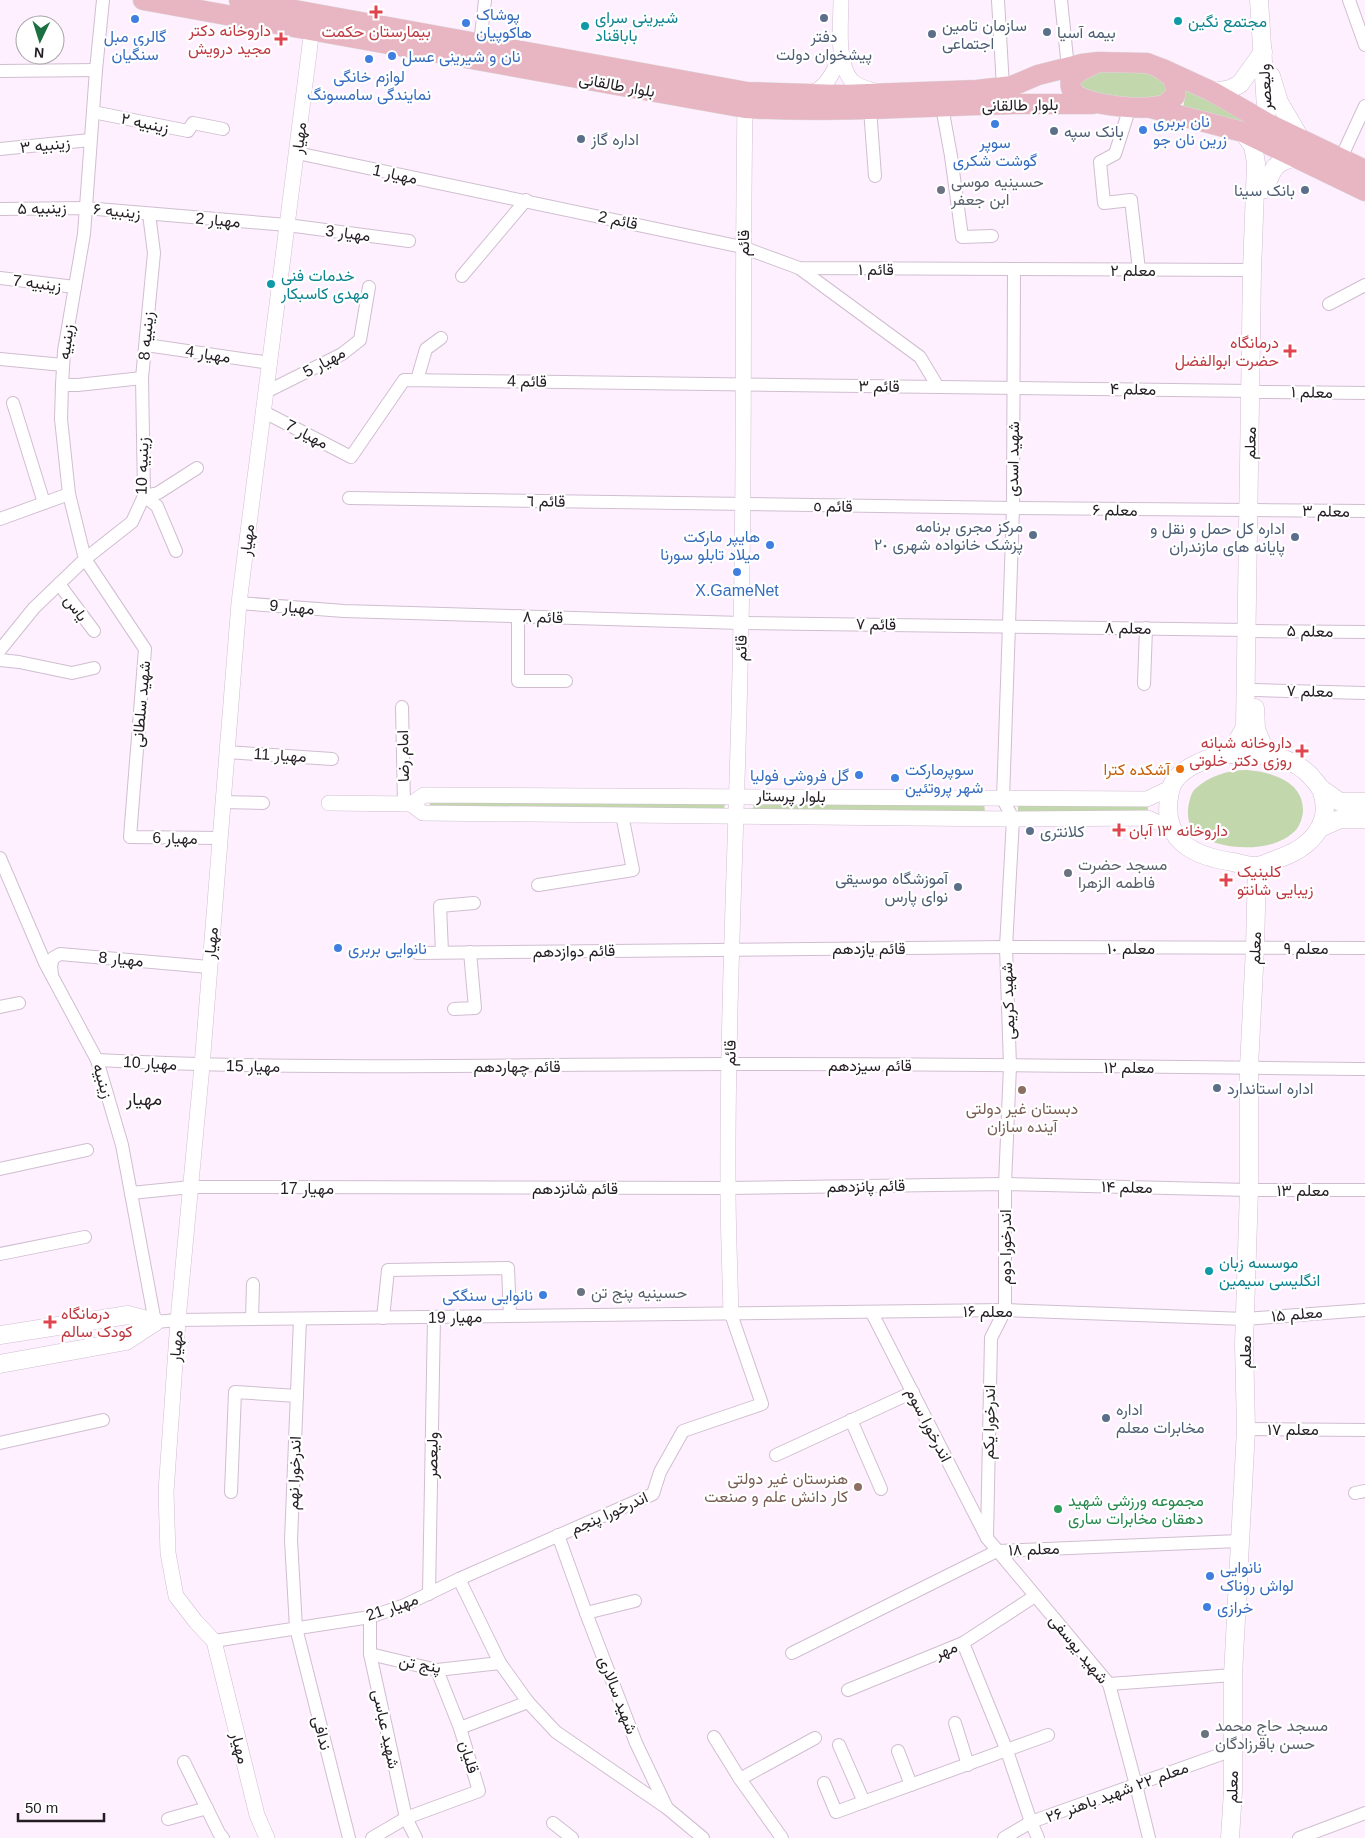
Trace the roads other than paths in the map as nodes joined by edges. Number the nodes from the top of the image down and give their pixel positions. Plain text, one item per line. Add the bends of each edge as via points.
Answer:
1 (103, 0) edge
2 (143, 0) edge
3 (485, 0) edge
4 (841, 0) edge
5 (998, 0) edge
6 (1061, 0) edge
7 (1260, 0) edge
8 (1349, 0) edge
9 (242, 6) edge
10 (312, 30) junction
11 (480, 44) junction
12 (1365, 45) edge
13 (1263, 52) junction
14 (841, 53) junction
15 (1098, 62) junction
16 (1068, 68) junction
17 (1160, 68) junction
18 (0, 70) edge
19 (96, 70) junction
20 (1025, 81) junction
21 (1003, 87) junction
22 (1213, 92) junction
23 (887, 93) junction
24 (801, 95) junction
25 (1039, 104) junction
26 (1097, 104) junction
27 (1365, 106) edge
28 (942, 107) junction
29 (1130, 107) junction
30 (745, 108) junction
31 (1152, 108) junction
32 (870, 110) junction
33 (93, 112) junction
34 (1267, 123) junction
35 (223, 129) dead end
36 (1243, 132) junction
37 (90, 140) junction
38 (1268, 145) junction
39 (1298, 148) junction
40 (0, 149) edge
41 (297, 152) junction
42 (1341, 158) junction
43 (1365, 170) edge
44 (875, 176) dead end
45 (1265, 189) junction
46 (1365, 191) edge
47 (494, 194) joint
48 (526, 200) junction
49 (85, 208) junction
50 (0, 209) edge
51 (149, 214) junction
52 (287, 225) junction
53 (992, 236) dead end
54 (409, 241) dead end
55 (742, 247) junction
56 (799, 268) junction
57 (1014, 269) junction
58 (1139, 270) junction
59 (1252, 270) junction
60 (462, 276) dead end
61 (0, 278) edge
62 (1365, 285) edge
63 (75, 287) junction
64 (369, 287) dead end
65 (1328, 304) dead end
66 (441, 338) dead end
67 (146, 345) junction
68 (0, 359) edge
69 (270, 362) junction
70 (63, 365) junction
71 (142, 378) junction
72 (416, 380) junction
73 (743, 384) junction
74 (62, 385) junction
75 (938, 387) junction
76 (1014, 387) junction
77 (1255, 391) junction
78 (266, 392) junction
79 (1365, 393) edge
80 (13, 403) dead end
81 (264, 412) junction
82 (351, 457) joint
83 (197, 468) dead end
84 (69, 494) junction
85 (144, 496) junction
86 (349, 498) dead end
87 (44, 503) junction
88 (743, 504) junction
89 (1013, 508) junction
90 (1252, 510) junction
91 (1365, 511) edge
92 (0, 519) edge
93 (176, 551) dead end
94 (85, 559) junction
95 (59, 584) junction
96 (239, 603) junction
97 (344, 611) joint
98 (518, 616) junction
99 (741, 623) junction
100 (1010, 626) junction
101 (1146, 628) junction
102 (1251, 630) junction
103 (94, 631) dead end
104 (1365, 632) edge
105 (0, 650) edge
106 (0, 660) edge
107 (94, 668) dead end
108 (566, 681) dead end
109 (1144, 684) dead end
110 (1255, 690) junction
111 (1365, 692) edge
112 (402, 707) dead end
113 (227, 752) junction
114 (1230, 754) junction
115 (1266, 754) junction
116 (332, 759) dead end
117 (1170, 788) junction
118 (1320, 788) junction
119 (737, 796) junction
120 (1003, 799) junction
121 (223, 802) junction
122 (1365, 802) edge
123 (263, 803) dead end
124 (328, 803) dead end
125 (408, 804) junction
126 (622, 815) junction
127 (736, 816) junction
128 (1013, 819) junction
129 (1365, 819) edge
130 (1170, 828) junction
131 (1320, 828) junction
132 (130, 837) joint
133 (220, 838) junction
134 (0, 858) edge
135 (1257, 866) junction
136 (538, 885) dead end
137 (474, 903) dead end
138 (1006, 947) junction
139 (1255, 948) junction
140 (1361, 948) edge
141 (731, 949) junction
142 (442, 952) junction
143 (470, 952) junction
144 (416, 953) dead end
145 (209, 967) junction
146 (53, 978) junction
147 (19, 1003) dead end
148 (0, 1008) edge
149 (454, 1009) dead end
150 (97, 1060) junction
151 (729, 1064) junction
152 (202, 1066) junction
153 (1010, 1066) junction
154 (304, 1067) joint
155 (1249, 1067) junction
156 (1362, 1069) edge
157 (87, 1150) dead end
158 (0, 1169) edge
159 (1005, 1184) junction
160 (191, 1187) junction
161 (422, 1188) joint
162 (728, 1188) junction
163 (1249, 1190) junction
164 (1361, 1190) edge
165 (131, 1192) junction
166 (85, 1237) dead end
167 (0, 1254) edge
168 (253, 1284) dead end
169 (1005, 1310) junction
170 (1365, 1310) edge
171 (872, 1312) junction
172 (732, 1314) junction
173 (510, 1316) junction
174 (434, 1317) junction
175 (300, 1318) junction
176 (384, 1318) junction
177 (1245, 1318) junction
178 (252, 1319) junction
179 (178, 1320) junction
180 (155, 1322) junction
181 (0, 1335) edge
182 (0, 1364) edge
183 (912, 1392) junction
184 (297, 1396) junction
185 (103, 1420) dead end
186 (851, 1420) junction
187 (1246, 1429) junction
188 (1365, 1430) edge
189 (0, 1443) edge
190 (776, 1455) dead end
191 (881, 1489) dead end
192 (231, 1492) dead end
193 (558, 1535) junction
194 (987, 1538) junction
195 (1239, 1541) junction
196 (997, 1551) junction
197 (458, 1579) junction
198 (429, 1594) junction
199 (1035, 1596) junction
200 (635, 1601) dead end
201 (586, 1613) junction
202 (370, 1616) junction
203 (296, 1628) junction
204 (214, 1641) junction
205 (963, 1643) junction
206 (792, 1653) dead end
207 (370, 1654) junction
208 (500, 1663) junction
209 (437, 1670) junction
210 (1233, 1675) junction
211 (1109, 1684) junction
212 (848, 1690) dead end
213 (528, 1702) junction
214 (954, 1724) dead end
215 (460, 1728) junction
216 (1048, 1735) dead end
217 (714, 1736) dead end
218 (815, 1738) dead end
219 (839, 1745) dead end
220 (1233, 1750) junction
221 (898, 1751) dead end
222 (1006, 1751) junction
223 (184, 1762) dead end
224 (968, 1765) junction
225 (740, 1779) junction
226 (824, 1782) dead end
227 (912, 1785) junction
228 (1136, 1785) junction
229 (864, 1802) junction
230 (207, 1808) junction
231 (667, 1808) junction
232 (1365, 1813) edge
233 (406, 1818) junction
234 (168, 1819) dead end
235 (1031, 1822) junction
236 (553, 1823) dead end
237 (223, 1838) edge
238 (267, 1838) edge
239 (349, 1838) edge
240 (372, 1838) edge
241 (416, 1838) edge
242 (572, 1838) edge
243 (703, 1838) edge
244 (782, 1838) edge
245 (1004, 1838) edge
246 (1038, 1838) edge
247 (1149, 1838) edge
248 (1230, 1838) edge
249 (1299, 1838) edge

1 - 19 street, زینبیه
2 - 9 main road, بلوار طالقانی
3 - 11 street
4 - 14 street
5 - 21 street
6 - 16 street
7 - 13 main road, ولیعصر
8 - 12 street
9 - 10 main road, بلوار طالقانی
9 - 11 main road, بلوار طالقانی
10 - 30 main road, بلوار طالقانی
10 - 41 street, مهیار
11 - 24 main road, بلوار طالقانی via 747,92
13 - 22 main road, ولیعصر via 1240,84
13 - 34 main road, ولیعصر
13 - 39 main road
14 - 23 street via 852,81 863,88
14 - 24 street via 830,76 818,90
15 - 16 main road, بلوار طالقانی
15 - 17 main road, بلوار طالقانی via 1146,62
15 - 26 main road via 1071,78 1070,85 1081,98
16 - 20 main road, بلوار طالقانی
17 - 22 main road
17 - 31 main road via 1172,77 1175,96 1167,104
18 - 19 street
19 - 33 street, زینبیه
20 - 21 main road, بلوار طالقانی
20 - 25 main road via 1046,80 1051,87 1051,96
21 - 23 main road, بلوار طالقانی
22 - 34 main road
23 - 24 main road, بلوار طالقانی
25 - 26 main road, بلوار طالقانی
25 - 28 main road, بلوار طالقانی
26 - 29 main road, بلوار طالقانی
27 - 42 street
28 - 32 main road, بلوار طالقانی
28 - 53 street via 962,237
29 - 31 main road, بلوار طالقانی
29 - 58 street via 1115,154 1100,162 1104,203 1131,200
30 - 32 main road, بلوار طالقانی
30 - 55 street, قائم
31 - 36 main road
32 - 44 street
33 - 35 street, زینبیه ۲ via 188,132 193,123
33 - 37 street, زینبیه
34 - 38 main road
34 - 39 main road
36 - 38 main road
36 - 59 main road, معلم via 1256,154
37 - 40 street, زینبیه ۳
37 - 49 street, زینبیه
38 - 39 main road
38 - 45 main road, معلم
39 - 42 main road
39 - 45 main road via 1279,163
39 - 46 main road
41 - 47 street, مهیار 1
41 - 52 street, مهیار
42 - 43 main road
45 - 77 main road, معلم
47 - 48 street, قائم 2
48 - 55 street, قائم 2
48 - 60 street
49 - 50 street, زینبیه ۵
49 - 51 street, زینبیه ۶
49 - 63 street, زینبیه
51 - 52 street, مهیار 2
51 - 67 street, زینبیه 8 via 154,253
52 - 54 street, مهیار 3
52 - 69 street, مهیار
55 - 56 street, قائم ١
55 - 73 street, قائم
56 - 57 street, قائم ١
56 - 75 street via 920,357
57 - 58 street, معلم ٢
57 - 76 street, شهید اسدی
58 - 59 street, معلم ٢
59 - 77 main road, معلم
61 - 63 street, زینبیه 7
62 - 65 street
63 - 70 street, زینبیه
64 - 78 street, مهیار 5 via 360,340 342,354
66 - 72 street via 426,349
67 - 69 street, مهیار 4
67 - 71 street, زینبیه 8
68 - 70 street
69 - 78 street, مهیار
70 - 74 street, زینبیه
71 - 74 street, زینبیه 8
71 - 85 street, زینبیه 10
72 - 73 street, قائم 4
72 - 82 street, قائم 4 via 404,380
73 - 75 street, قائم ٣
73 - 88 street, قائم
74 - 84 street, زینبیه via 61,419
75 - 76 street, قائم ٣
76 - 77 street, معلم ۴
76 - 89 street, شهید اسدی
77 - 79 street, معلم ١
77 - 90 main road, معلم
78 - 81 street, مهیار
80 - 87 street
81 - 82 street, مهیار 7
81 - 96 street, مهیار
83 - 85 street via 158,493
84 - 87 street
84 - 94 street, زینبیه
85 - 93 street via 156,506
85 - 94 street, زینبیه 10 via 132,522
86 - 88 street, قائم ٦
87 - 92 street
88 - 89 street, قائم ٥
88 - 99 street, قائم
89 - 90 street, معلم ۶
89 - 100 street, شهید اسدی
90 - 91 street, معلم ۳
90 - 102 main road, معلم
94 - 95 street
94 - 132 street, شهید سلطانی via 145,649
95 - 103 street, یاس
95 - 105 street via 34,608
96 - 97 street, مهیار 9
96 - 113 street, مهیار
97 - 98 street, قائم ٨
98 - 99 street, قائم ٨
98 - 108 street via 518,681
99 - 100 street, قائم ٧
99 - 119 street, قائم
100 - 101 street, معلم ۸
100 - 120 street, شهید اسدی
101 - 102 street, معلم ۸
101 - 109 street
102 - 104 street, معلم ۵
102 - 110 main road, معلم
102 - 114 main road, معلم via 1245,727
106 - 107 street via 72,673
110 - 111 street, معلم ٧
110 - 115 main road, معلم via 1256,729
112 - 125 street, امام رضا
113 - 116 street, مهیار 11
113 - 121 street, مهیار
114 - 115 main road
114 - 117 main road via 1199,761 1183,772
115 - 118 main road via 1292,762 1308,772
117 - 120 street, بلوار پرستار via 1147,799
117 - 130 main road via 1167,808
118 - 122 main road via 1340,802
118 - 131 main road via 1324,808
119 - 120 street, بلوار پرستار
119 - 125 street, بلوار پرستار via 424,795
119 - 127 street, قائم
120 - 128 street
121 - 123 street
121 - 133 street, مهیار
124 - 125 street, بلوار پرستار
125 - 126 street, بلوار پرستار via 423,813
126 - 127 street, بلوار پرستار
126 - 136 street via 633,870
127 - 128 street, بلوار پرستار
127 - 141 street, قائم
128 - 130 street, بلوار پرستار via 1148,818
128 - 138 street, شهید کریمی
129 - 131 main road via 1340,819
130 - 135 main road via 1199,854 1215,860
131 - 135 main road via 1308,844 1292,854
132 - 133 street, مهیار 6
133 - 145 street, مهیار
134 - 146 street, زینبیه
135 - 139 main road, معلم
137 - 142 street via 440,906
138 - 139 street, معلم ١٠
138 - 141 street, قائم یازدهم
138 - 153 street, شهید کریمی
139 - 140 street, معلم ٩
139 - 155 main road, معلم
141 - 143 street, قائم دوازدهم
141 - 151 street, قائم
142 - 143 street, قائم دوازدهم
142 - 144 street, قائم دوازدهم
143 - 149 street via 475,1008
145 - 146 street, مهیار 8 via 60,954 53,958
145 - 152 street, مهیار
146 - 150 street, زینبیه
147 - 148 street
150 - 152 street, مهیار 10
150 - 165 street, زینبیه via 122,1145
151 - 153 street, قائم سیزدهم
151 - 154 street, قائم چهاردهم
151 - 162 street, قائم
152 - 154 street, مهیار 15
152 - 160 street, مهیار
153 - 155 street, معلم ١٢
153 - 159 street, شهید کریمی
155 - 156 street, معلم ١٢
155 - 163 main road, معلم
157 - 158 street
159 - 162 street, قائم پانزدهم
159 - 163 street, معلم ۱۴
159 - 169 street, اندرخورا دوم
160 - 161 street, مهیار 17
160 - 165 street, مهیار 17
160 - 179 street, مهیار
161 - 162 street, قائم شانزدهم
162 - 172 street, قائم
163 - 164 street, معلم ١٣
163 - 177 main road, معلم
165 - 180 street, زینبیه
166 - 167 street
168 - 178 street
169 - 171 street, معلم ۱۶
169 - 177 street, معلم ۱۶
169 - 194 street, اندرخورا یکم via 991,1338
170 - 177 street, معلم ۱۵
171 - 172 street, معلم ۱۶
171 - 183 street, اندرخورا سوم
172 - 173 street, مهیار 19
172 - 193 street, اندرخورا پنجم via 762,1404 683,1431 660,1472 653,1494
173 - 174 street, مهیار 19
173 - 176 street via 508,1268 388,1270
174 - 176 street, مهیار 19
174 - 198 street, ولیعصر
175 - 176 street, مهیار 19
175 - 178 street, مهیار 19
175 - 184 street, اندرخورا نهم
177 - 187 main road, معلم
178 - 179 street, مهیار 19
179 - 180 street, مهیار 19
179 - 204 street, مهیار via 166,1492 168,1554 176,1596
180 - 181 main road via 128,1314
180 - 182 main road via 126,1341
183 - 186 street
183 - 194 street, اندرخورا سوم
184 - 192 street via 235,1392
184 - 203 street, اندرخورا نهم via 291,1540
185 - 189 street
186 - 190 street
186 - 191 street
187 - 188 street, معلم ١٧
187 - 195 main road, معلم
193 - 197 street, مهیار 21
193 - 201 street, شهید سالاری
194 - 196 street, شهید یوسفی
195 - 196 street, معلم ۱۸
195 - 210 main road, معلم
196 - 199 street, شهید یوسفی
196 - 206 street, معلم ۱۸
197 - 198 street, مهیار 21
197 - 208 street
198 - 202 street, مهیار 21
199 - 205 street, مهر
199 - 211 street, شهید یوسفی
200 - 201 street
201 - 231 street, شهید سالاری via 636,1742
202 - 203 street, مهیار 21
202 - 207 street, شهید عباسی
203 - 204 street, مهیار 21
203 - 239 street, ندافی
204 - 238 street, مهیار via 257,1815
205 - 212 street, مهر
205 - 222 street
207 - 209 street, پنج تن
207 - 233 street, شهید عباسی
208 - 209 street, پنج تن
208 - 213 street
209 - 215 street, قلیان
210 - 211 street
210 - 220 main road, معلم
211 - 228 street, شهید یوسفی
213 - 215 street
213 - 231 street via 556,1732
214 - 224 street
215 - 233 street, قلیان via 479,1791
216 - 222 street
217 - 225 street
218 - 225 street
219 - 229 street
220 - 228 street, معلم ۲۲ شهید باهنر ۲۶
220 - 248 main road, معلم
221 - 227 street
222 - 224 street
222 - 235 street
223 - 230 street
224 - 227 street
225 - 244 street
226 - 229 street via 836,1812
227 - 229 street
228 - 235 street, معلم ۲۲ شهید باهنر ۲۶
228 - 247 street, شهید یوسفی
230 - 234 street
230 - 237 street
231 - 243 street, شهید سالاری
232 - 249 street
233 - 240 street, قلیان
233 - 241 street, شهید عباسی
235 - 245 street, معلم ۲۲ شهید باهنر ۲۶
235 - 246 street
236 - 242 street

